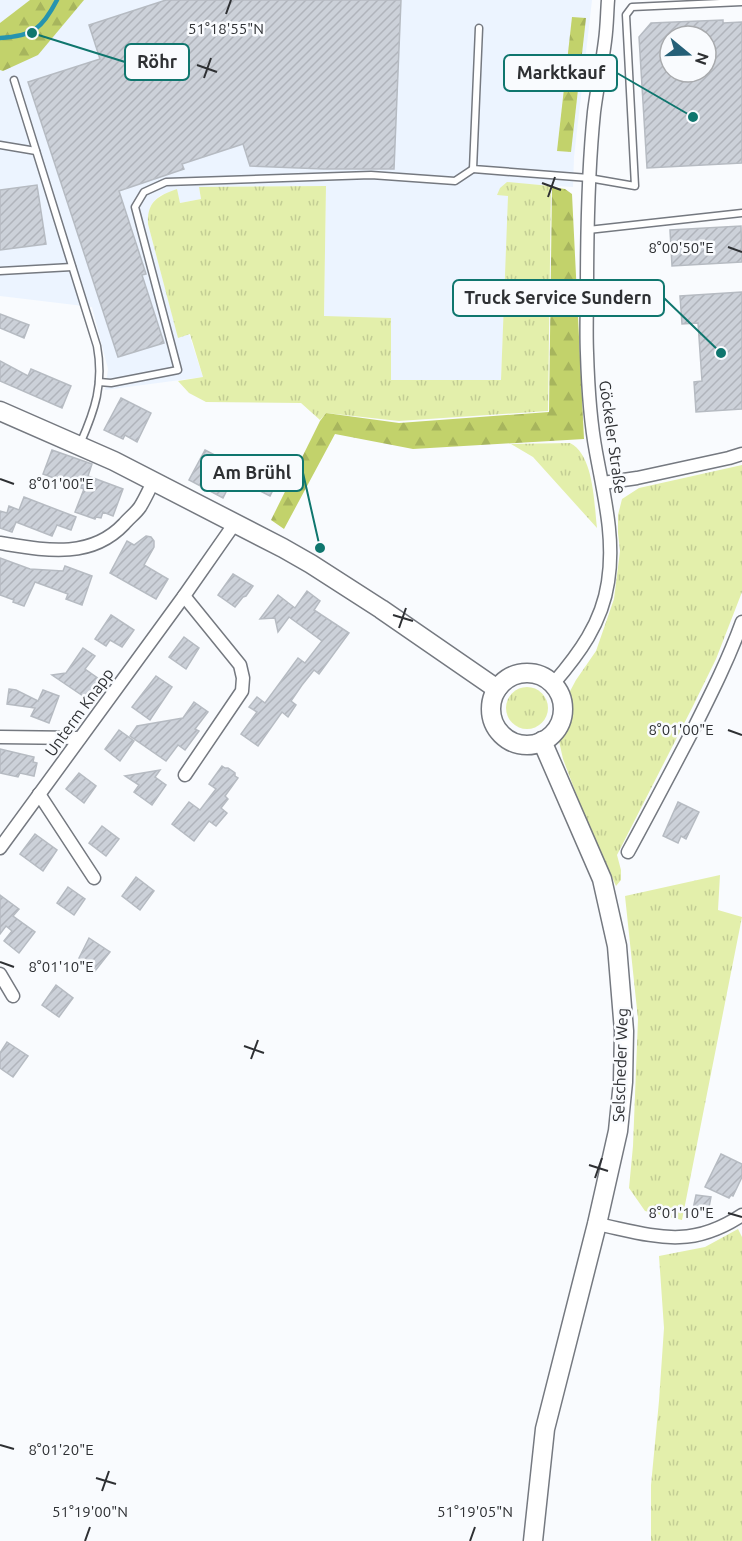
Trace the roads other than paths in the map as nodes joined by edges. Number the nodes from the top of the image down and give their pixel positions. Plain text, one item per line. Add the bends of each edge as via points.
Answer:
1 (608, 0) edge
2 (742, 2) edge
3 (479, 28) dead end
4 (14, 80) dead end
5 (0, 145) edge
6 (36, 151) junction
7 (473, 169) junction
8 (589, 178) junction
9 (742, 213) edge
10 (587, 230) junction
11 (72, 267) junction
12 (0, 271) edge
13 (99, 382) junction
14 (0, 411) edge
15 (80, 445) junction
16 (742, 454) edge
17 (153, 482) junction
18 (603, 483) junction
19 (235, 523) junction
20 (0, 543) edge
21 (184, 596) junction
22 (742, 622) edge
23 (553, 684) junction
24 (497, 689) junction
25 (0, 737) edge
26 (80, 738) junction
27 (542, 741) junction
28 (185, 774) dead end
29 (39, 794) junction
30 (0, 848) edge
31 (628, 852) dead end
32 (94, 878) dead end
33 (0, 974) edge
34 (14, 996) dead end
35 (742, 1215) edge
36 (597, 1224) junction
37 (533, 1541) edge

1 - 8 street, Göckeler Straße
2 - 8 lane via 632,7 626,15 635,186
3 - 7 lane
4 - 6 lane
5 - 6 lane
6 - 11 lane
7 - 8 lane
7 - 13 lane via 455,181 371,175 166,182 144,192 135,207 178,370
8 - 10 street, Göckeler Straße
9 - 10 lane
10 - 18 street, Göckeler Straße via 588,386
11 - 12 lane
11 - 13 lane via 97,346
13 - 15 lane via 91,419
14 - 15 street
15 - 17 street
16 - 18 street
17 - 19 street
17 - 20 street via 139,509 102,541 62,551
18 - 23 street, Göckeler Straße via 611,547 608,584 588,639
19 - 21 street, Unterm Knapp
19 - 24 street via 311,564
21 - 26 street, Unterm Knapp
21 - 28 street via 240,665 243,678 242,691
22 - 31 street via 712,691
23 - 24 street via 529,673 507,679
23 - 27 street via 560,696 562,714 552,735
24 - 27 street via 491,709 502,735 519,744
25 - 26 street
26 - 29 street, Unterm Knapp
27 - 36 street, Selscheder Weg via 602,879 616,946 624,1031 623,1082 618,1131
29 - 30 street, Unterm Knapp
29 - 32 street
33 - 34 street
35 - 36 street via 705,1234 676,1238
36 - 37 street, Selscheder Weg via 545,1430

